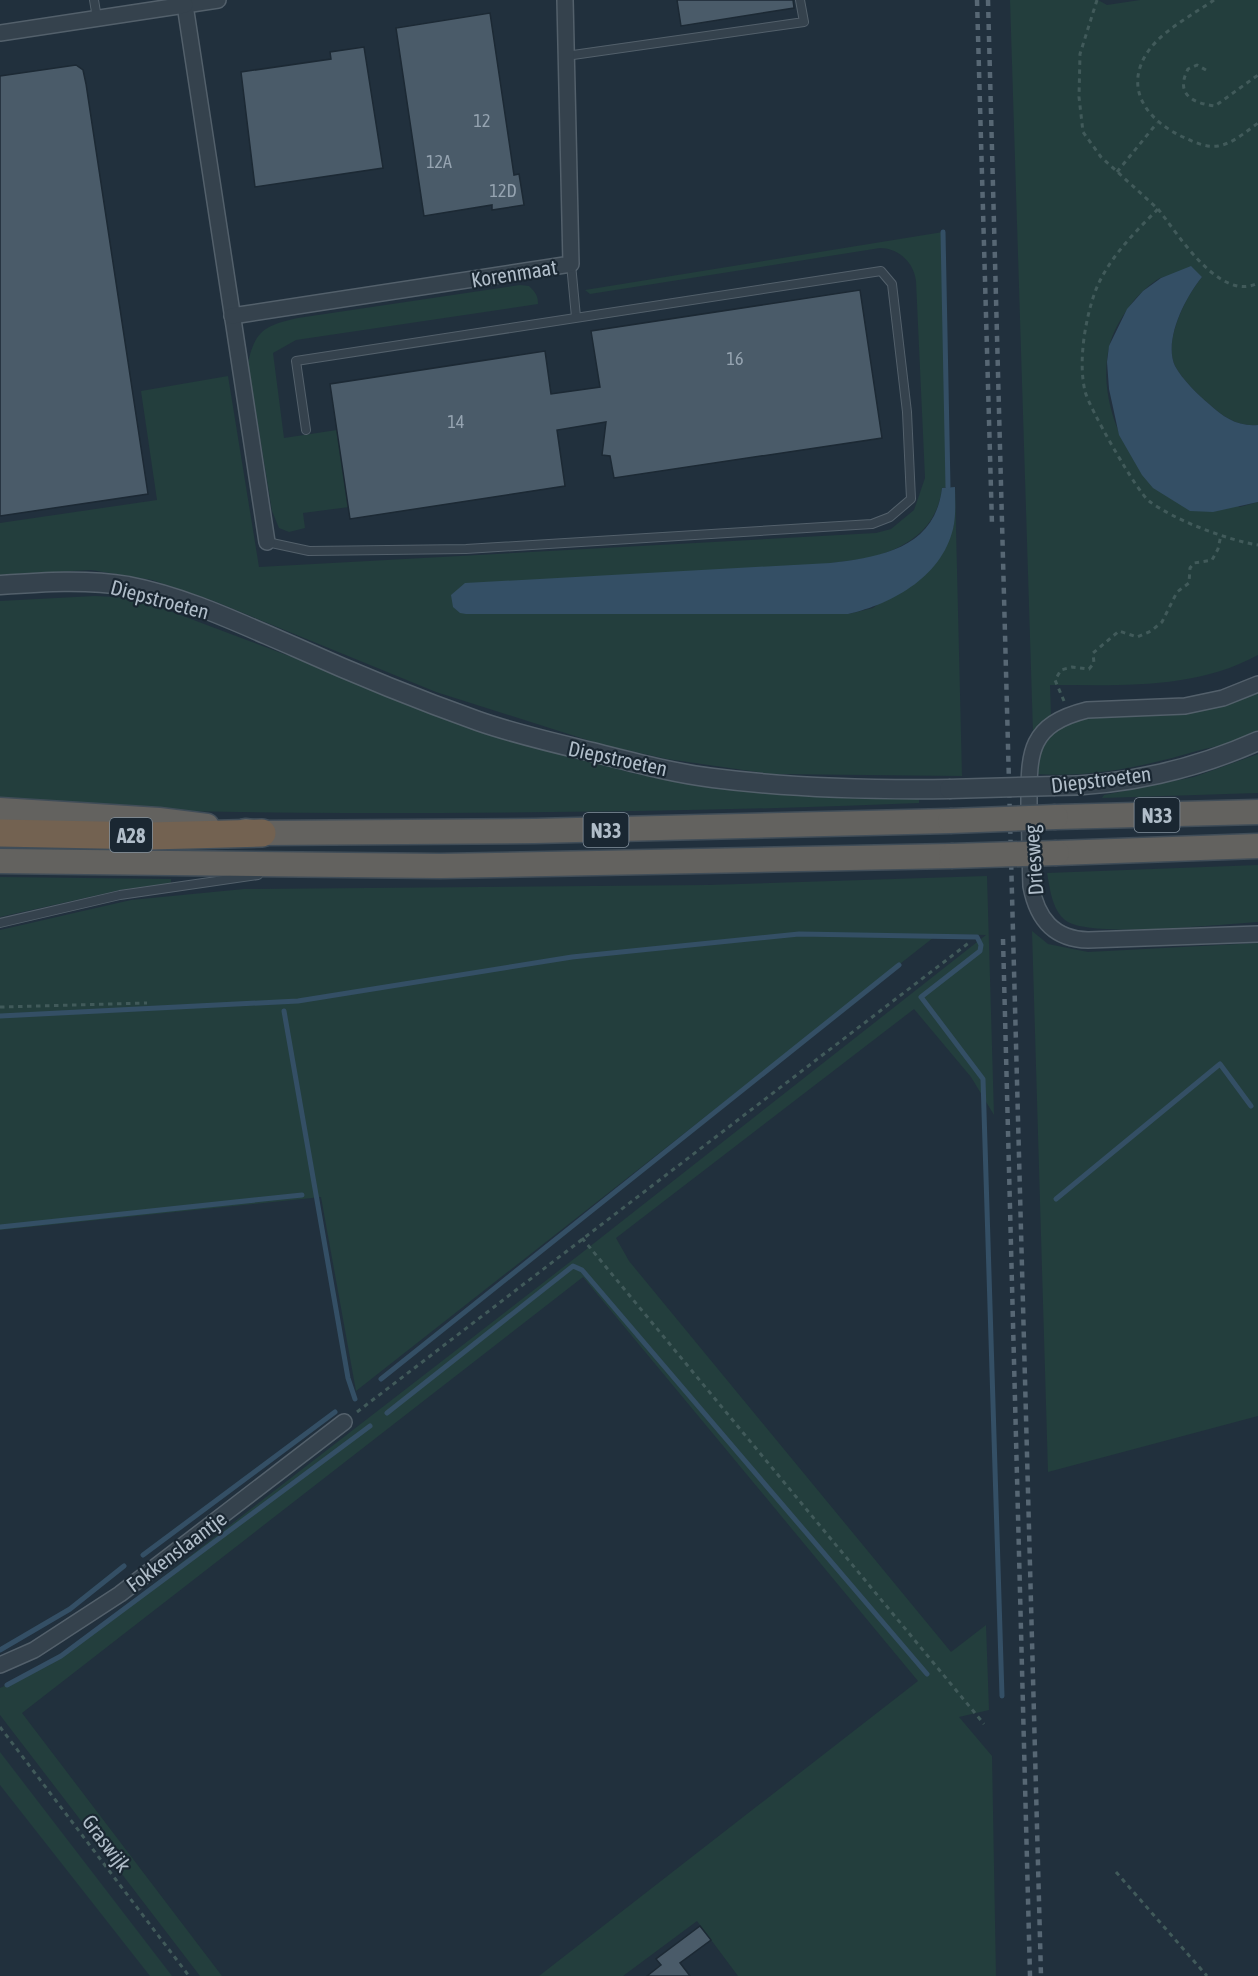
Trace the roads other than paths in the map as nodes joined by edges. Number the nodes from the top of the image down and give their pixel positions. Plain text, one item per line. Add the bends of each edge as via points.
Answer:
1 (94, 0) edge
2 (218, 0) edge
3 (565, 0) edge
4 (800, 0) edge
5 (185, 5) junction
6 (97, 18) junction
7 (0, 33) edge
8 (566, 56) junction
9 (571, 264) junction
10 (232, 316) junction
11 (576, 317) junction
12 (306, 430) dead end
13 (267, 542) joint
14 (0, 585) edge
15 (1258, 684) edge
16 (1258, 741) edge
17 (0, 810) edge
18 (1258, 812) edge
19 (0, 833) edge
20 (262, 833) junction
21 (1258, 846) edge
22 (0, 861) edge
23 (327, 866) junction
24 (0, 923) edge
25 (1258, 934) edge
26 (344, 1422) road end
27 (0, 1665) edge

1 - 6 lane
2 - 5 street
3 - 8 street, Korenmaat
4 - 8 lane via 804,22
5 - 6 street
5 - 10 street
6 - 7 street
8 - 9 street, Korenmaat
9 - 10 street, Korenmaat
9 - 11 lane
10 - 13 street
11 - 12 lane via 296,360
11 - 13 lane via 881,271 892,285 907,412 911,499 890,517 872,524 466,549 309,551
14 - 16 street, Diepstroeten, bridge via 94,582 129,586 215,613 480,722 711,778 863,790 1076,786 1144,776 1214,759
15 - 25 street, Driesweg via 1223,698 1185,706 1088,710 1070,715 1046,729 1029,758 1031,886 1033,900 1051,930 1074,940
17 - 20 highway, N33 via 159,820
18 - 20 highway, N33, bridge via 535,831
19 - 20 highway, A28
21 - 23 highway, N33, bridge via 951,856
22 - 23 highway, N33
23 - 24 lane via 120,895
26 - 27 street, Fokkenslaantje via 120,1594 34,1650

